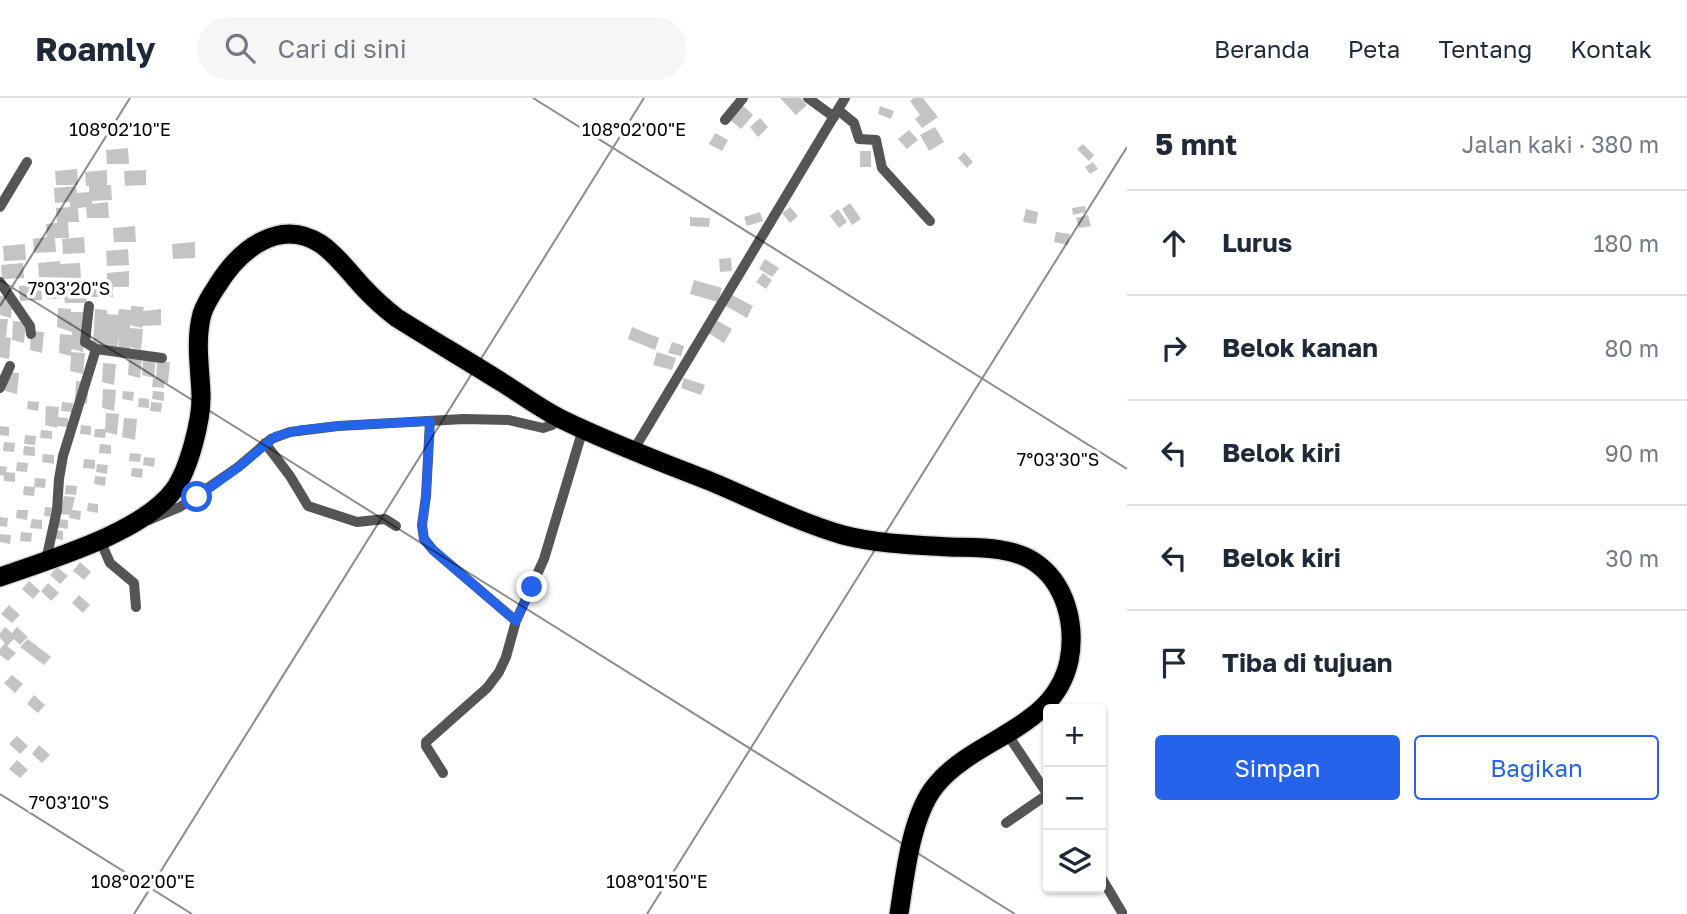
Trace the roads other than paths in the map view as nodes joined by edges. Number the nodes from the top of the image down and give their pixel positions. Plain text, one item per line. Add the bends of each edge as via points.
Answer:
1 (743, 98) edge
2 (808, 98) edge
3 (845, 98) edge
4 (836, 113) junction
5 (725, 120) dead end
6 (27, 162) dead end
7 (0, 206) edge
8 (930, 221) dead end
9 (0, 282) edge
10 (89, 306) dead end
11 (31, 334) dead end
12 (96, 349) junction
13 (162, 358) dead end
14 (10, 366) dead end
15 (0, 388) edge
16 (558, 418) junction
17 (430, 421) junction
18 (583, 429) junction
19 (265, 443) junction
20 (633, 451) junction
21 (396, 526) dead end
22 (125, 528) junction
23 (100, 540) junction
24 (46, 560) junction
25 (0, 577) edge
26 (136, 607) dead end
27 (516, 621) junction
28 (1008, 735) junction
29 (443, 773) dead end
30 (1043, 787) edge
31 (1043, 797) edge
32 (1006, 823) dead end
33 (1106, 884) edge
34 (1124, 911) edge
35 (899, 914) edge

1 - 5 street
2 - 4 street
3 - 4 street
4 - 8 street via 854,123 859,139 876,140 882,168
4 - 20 street
6 - 7 street
9 - 11 street
10 - 12 street via 85,342
12 - 13 street
12 - 24 street via 63,456
14 - 15 street
16 - 17 street via 543,428 509,420
16 - 18 highway
16 - 22 highway via 397,318 320,244 286,233 267,237 234,261 203,311 202,397 181,478 161,503
17 - 19 street via 300,430
17 - 27 street via 424,539
18 - 20 highway
18 - 27 street via 544,559
19 - 21 street via 308,506 356,522 385,519
19 - 22 street via 239,467 180,507
20 - 28 highway via 843,535 909,545 1007,551 1032,561 1054,581 1063,597 1071,642 1066,672 1054,695
22 - 23 highway
23 - 24 highway
23 - 26 street via 110,562 134,583
24 - 25 highway
27 - 29 street via 494,681 426,742
28 - 30 street
28 - 35 highway via 955,766 927,798 918,820
31 - 32 street
33 - 34 street

